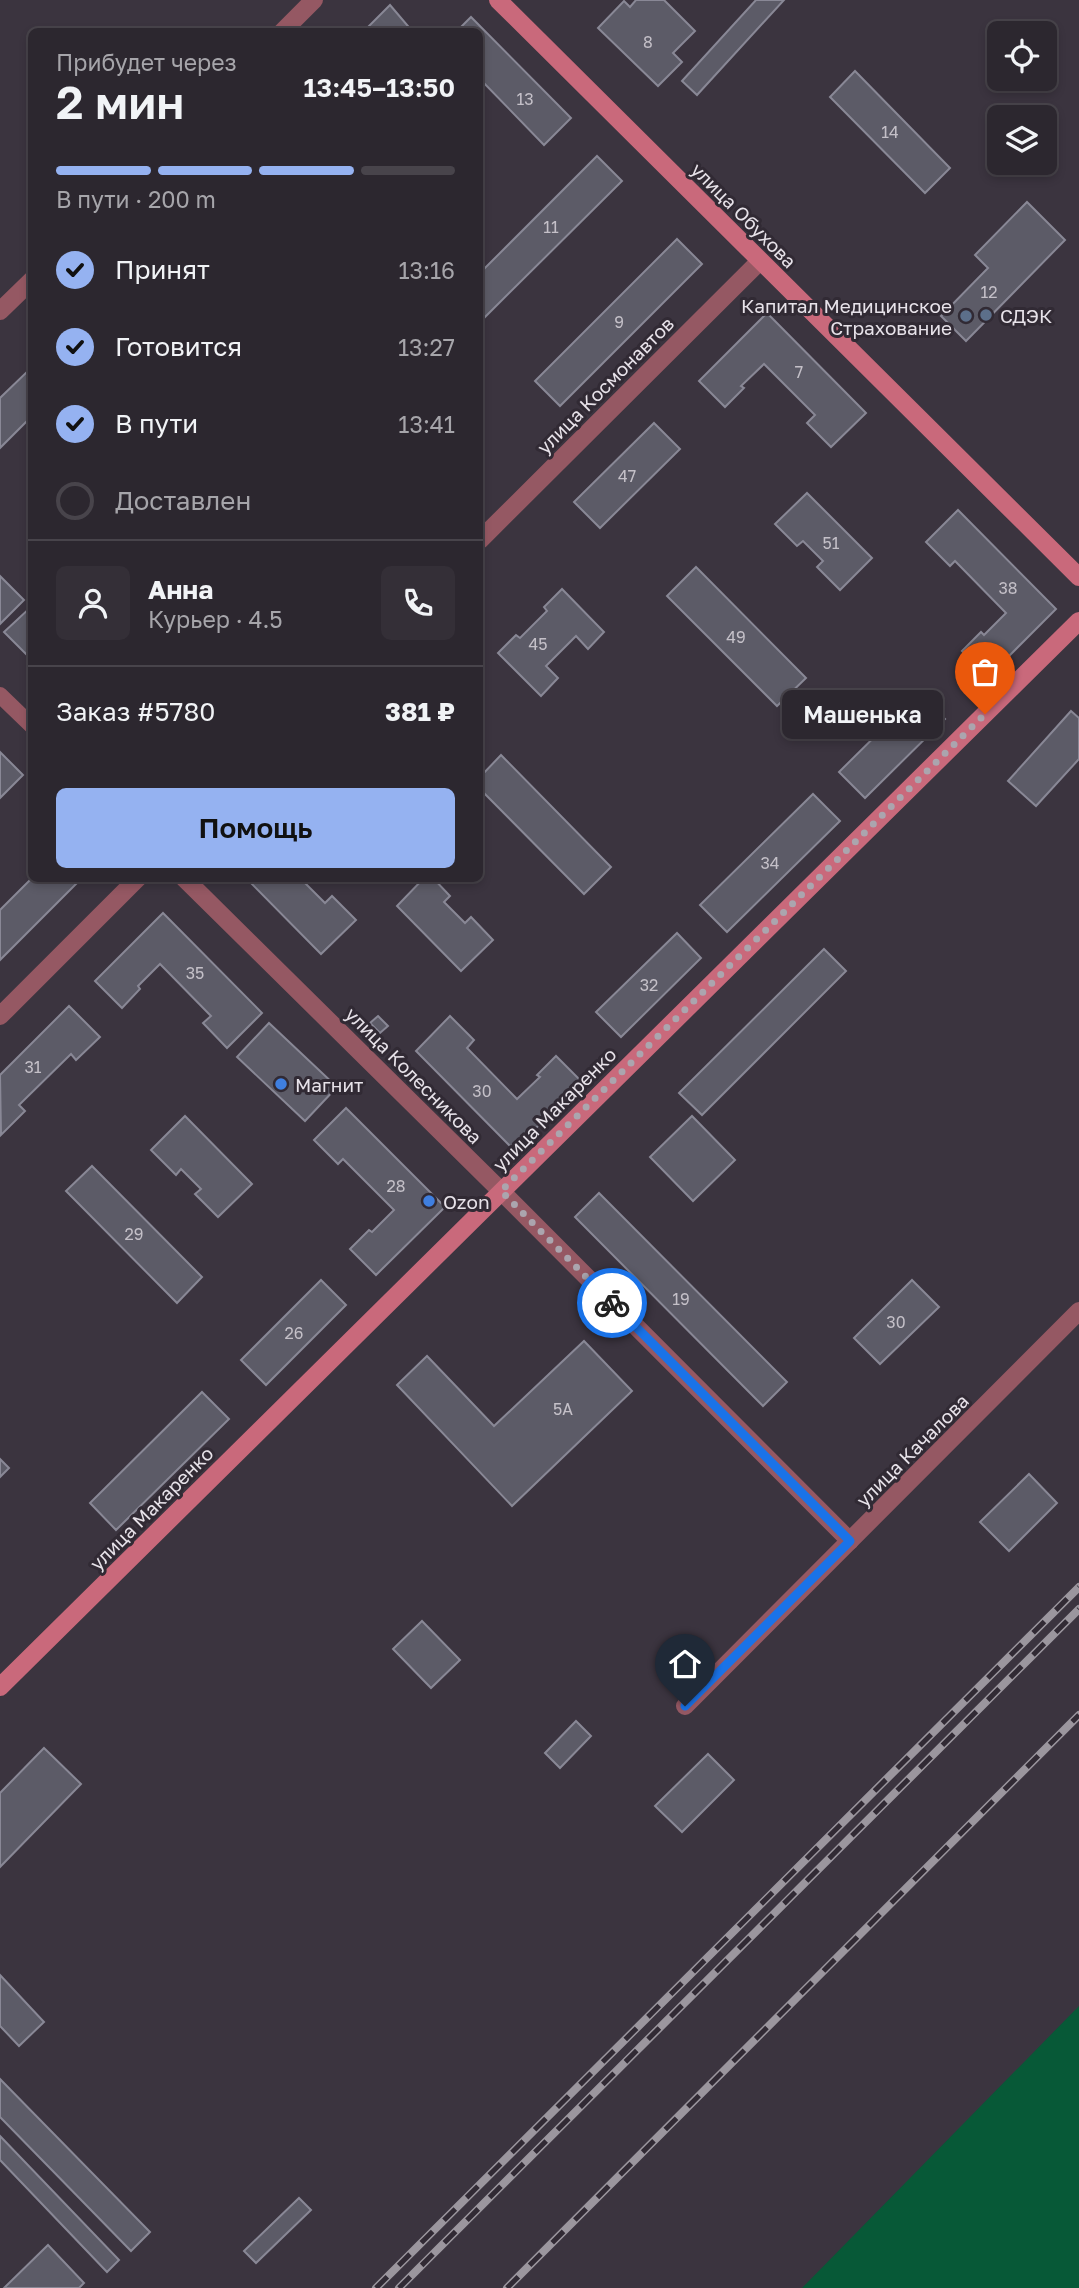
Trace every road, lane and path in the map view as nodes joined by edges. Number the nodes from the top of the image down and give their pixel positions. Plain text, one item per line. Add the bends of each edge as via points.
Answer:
1 (314, 0) edge
2 (498, 0) edge
3 (286, 28) edge
4 (761, 261) junction
5 (28, 284) edge
6 (0, 311) edge
7 (483, 537) edge
8 (1079, 577) edge
9 (1079, 621) edge
10 (0, 695) edge
11 (28, 722) edge
12 (134, 882) edge
13 (188, 882) edge
14 (0, 1016) edge
15 (501, 1191) junction
16 (1079, 1311) edge
17 (850, 1541) junction
18 (0, 1687) edge
19 (685, 1706) dead end

1 - 3 street
2 - 4 main road, улица Обухова
4 - 7 street, улица Космонавтов
4 - 8 main road, улица Обухова
5 - 6 street
9 - 15 main road, улица Макаренко
10 - 11 street
12 - 14 street
13 - 15 street, улица Колесникова
15 - 17 street, улица Колесникова
15 - 18 main road, улица Макаренко
16 - 17 street, улица Качалова
17 - 19 street, улица Качалова

